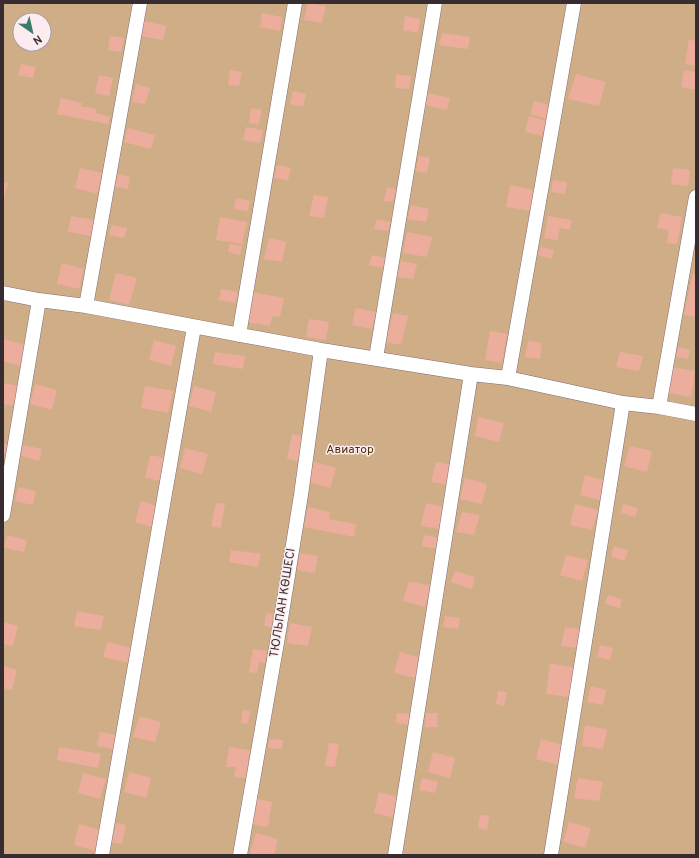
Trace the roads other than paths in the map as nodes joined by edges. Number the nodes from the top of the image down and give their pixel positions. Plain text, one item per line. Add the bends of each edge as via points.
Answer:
1 (140, 3) edge
2 (295, 3) edge
3 (435, 3) edge
4 (574, 3) edge
5 (696, 197) edge
6 (3, 294) edge
7 (39, 300) junction
8 (86, 306) junction
9 (194, 327) junction
10 (239, 334) junction
11 (321, 350) junction
12 (376, 358) junction
13 (471, 374) junction
14 (508, 378) junction
15 (623, 403) junction
16 (659, 407) junction
17 (696, 414) edge
18 (3, 515) edge
19 (102, 855) edge
20 (240, 855) edge
21 (395, 855) edge
22 (551, 855) edge

1 - 8 street
2 - 10 street
3 - 12 street
4 - 14 street
5 - 16 street
6 - 7 street
7 - 8 street
7 - 18 street
8 - 9 street
9 - 10 street
9 - 19 street
10 - 11 street
11 - 12 street
11 - 20 street, ТЮЛЬПАН КӨШЕСІ via 300,502
12 - 13 street
13 - 14 street
13 - 21 street
14 - 15 street
15 - 16 street
15 - 22 street
16 - 17 street

